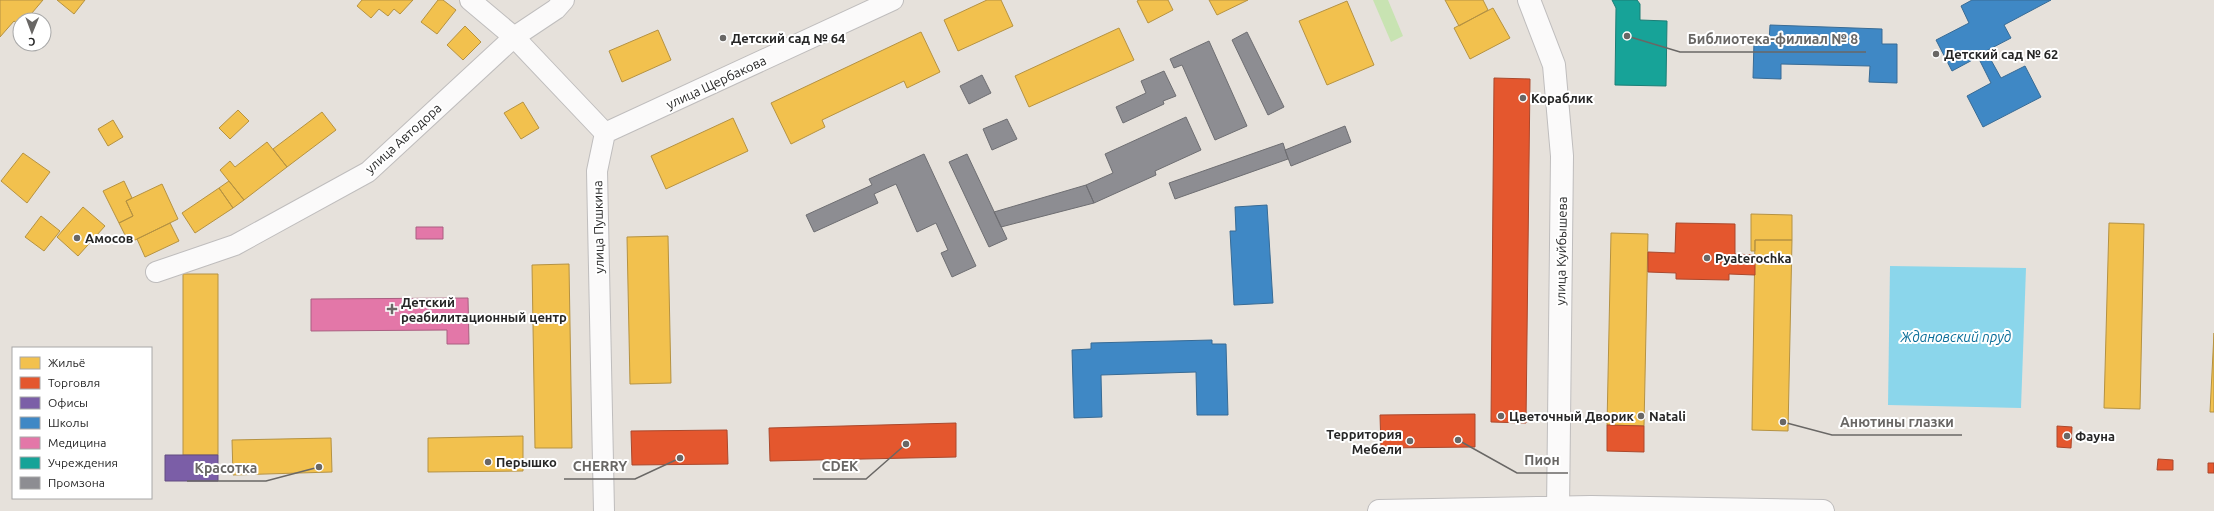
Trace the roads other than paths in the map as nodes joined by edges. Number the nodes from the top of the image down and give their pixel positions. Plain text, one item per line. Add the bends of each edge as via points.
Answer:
1 (470, 0) edge
2 (564, 0) edge
3 (893, 0) edge
4 (1529, 0) edge
5 (514, 37) junction
6 (605, 133) junction
7 (156, 272) dead end
8 (1558, 509) edge
9 (604, 511) edge
10 (1379, 511) edge
11 (1823, 511) edge

1 - 5 street
2 - 5 street, улица Автодора via 556,9
3 - 6 street, улица Щербакова
4 - 8 street, улица Куйбышева via 1554,65 1562,156
5 - 6 street
5 - 7 street, улица Автодора via 368,172 235,245
6 - 9 street, улица Пушкина via 596,171
8 - 10 street
8 - 11 street

